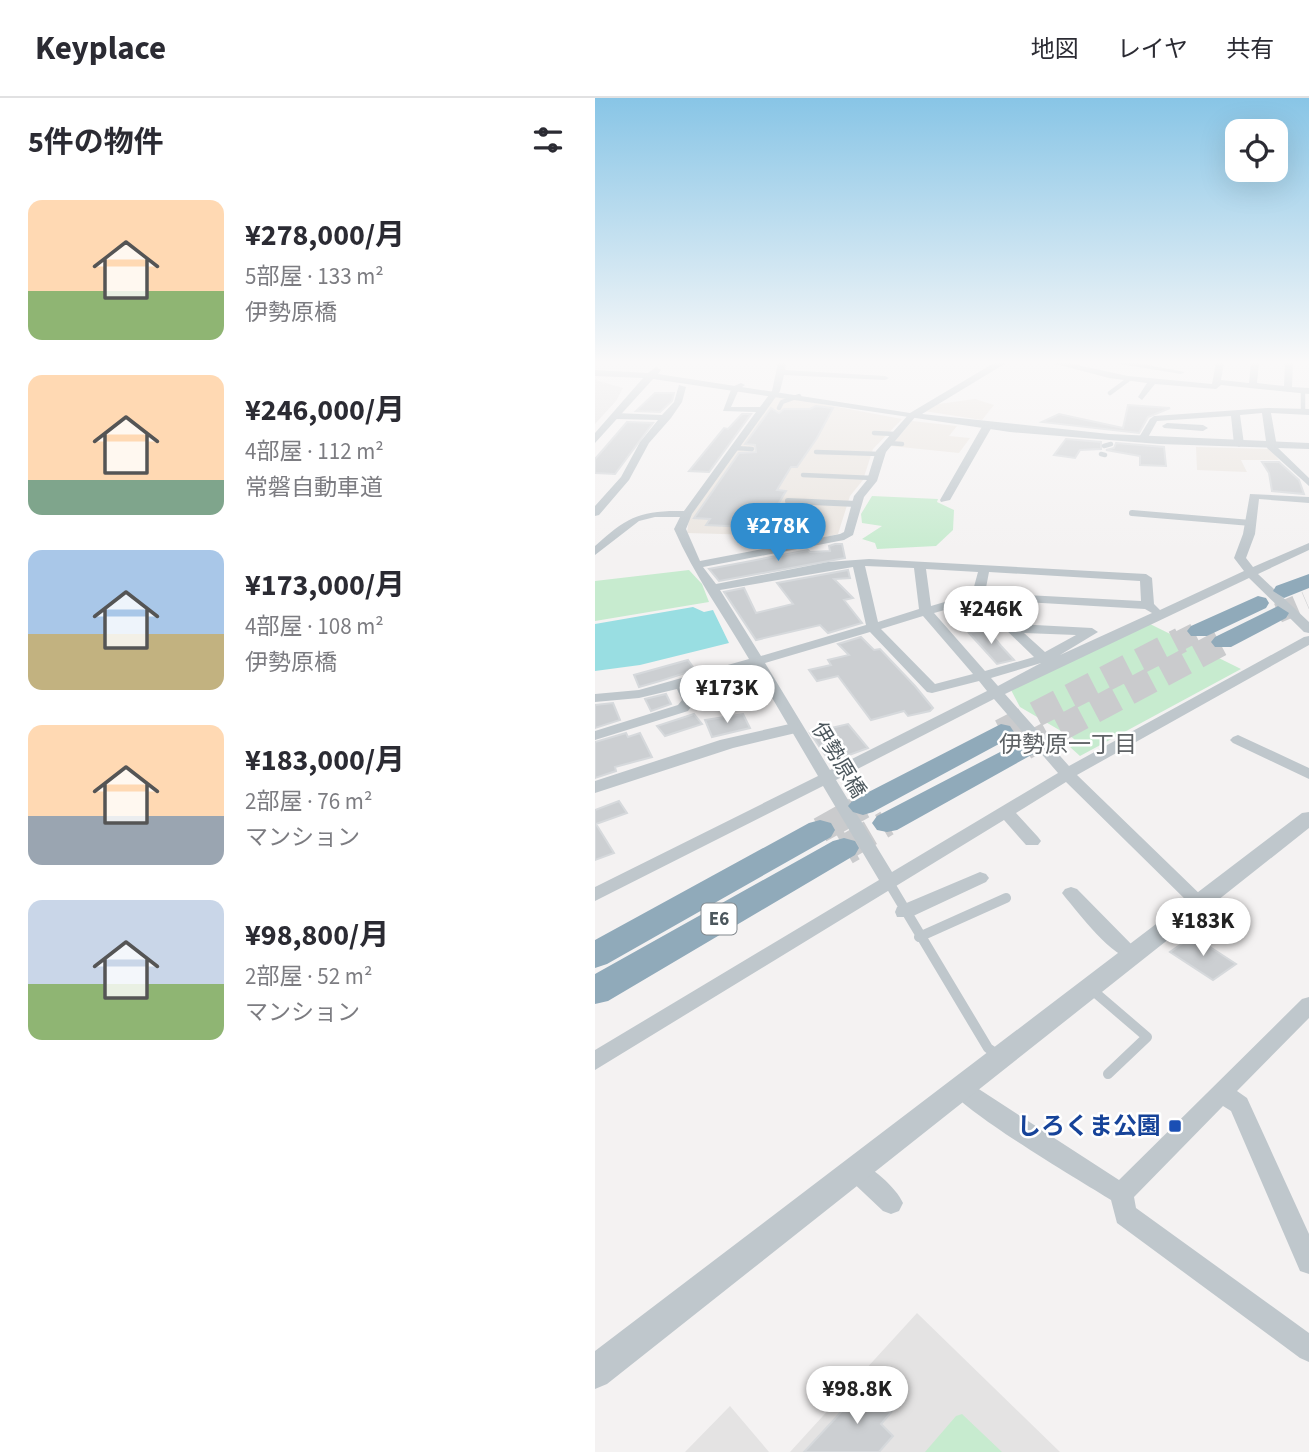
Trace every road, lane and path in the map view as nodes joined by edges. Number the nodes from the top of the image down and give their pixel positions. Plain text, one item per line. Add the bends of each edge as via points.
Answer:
1 (607, 426) edge
2 (659, 426) edge
3 (750, 426) edge
4 (903, 426) edge
5 (987, 426) edge
6 (996, 426) edge
7 (1148, 426) edge
8 (1170, 426) edge
9 (1237, 426) edge
10 (1268, 426) edge
11 (1203, 428) joint
12 (874, 433) dead end
13 (891, 439) junction
14 (1143, 439) junction
15 (595, 440) edge
16 (1203, 443) junction
17 (902, 444) dead end
18 (1239, 444) junction
19 (1271, 445) junction
20 (1309, 446) edge
21 (735, 447) junction
22 (753, 448) dead end
23 (816, 452) dead end
24 (880, 454) junction
25 (803, 475) dead end
26 (873, 478) junction
27 (1309, 483) edge
28 (945, 500) dead end
29 (1309, 500) edge
30 (788, 501) dead end
31 (857, 504) junction
32 (595, 512) edge
33 (1132, 513) dead end
34 (687, 514) junction
35 (1251, 523) junction
36 (824, 544) dead end
37 (1309, 545) edge
38 (595, 552) edge
39 (858, 563) junction
40 (696, 565) junction
41 (828, 566) junction
42 (920, 566) junction
43 (984, 570) junction
44 (1248, 572) junction
45 (713, 588) junction
46 (1308, 593) edge
47 (978, 596) junction
48 (1273, 603) junction
49 (1154, 609) junction
50 (926, 612) junction
51 (873, 628) junction
52 (1010, 628) junction
53 (1309, 629) edge
54 (1199, 631) tunnel mouth
55 (1089, 632) junction
56 (1111, 636) junction
57 (1309, 640) edge
58 (1223, 642) tunnel mouth
59 (757, 662) junction
60 (1047, 662) junction
61 (982, 674) junction
62 (681, 684) junction
63 (997, 691) junction
64 (595, 698) edge
65 (795, 728) junction
66 (1001, 732) tunnel mouth
67 (595, 736) edge
68 (1238, 740) dead end
69 (1025, 747) tunnel mouth
70 (1067, 774) junction
71 (1309, 774) edge
72 (824, 779) junction
73 (595, 787) edge
74 (863, 806) tunnel mouth
75 (1005, 811) junction
76 (1309, 818) edge
77 (887, 823) tunnel mouth
78 (1032, 841) dead end
79 (980, 878) dead end
80 (888, 881) junction
81 (1071, 893) dead end
82 (595, 895) edge
83 (1006, 898) dead end
84 (1198, 902) junction
85 (904, 912) junction
86 (919, 937) junction
87 (1131, 954) junction
88 (595, 955) edge
89 (1089, 988) junction
90 (595, 991) edge
91 (1305, 1018) edge
92 (1000, 1057) junction
93 (595, 1061) edge
94 (1108, 1074) dead end
95 (960, 1087) junction
96 (1223, 1093) junction
97 (855, 1170) junction
98 (1121, 1194) junction
99 (891, 1203) dead end
100 (1309, 1262) edge
101 (1309, 1349) edge
102 (595, 1372) edge

1 - 15 street
2 - 32 street via 625,478
3 - 21 street
4 - 13 street
5 - 28 street
6 - 14 street via 1112,443
7 - 14 street
8 - 11 street
9 - 18 street
10 - 19 street
11 - 16 street
12 - 13 lane
13 - 17 lane
13 - 24 street
14 - 16 street
16 - 18 street
18 - 19 street
19 - 20 street
19 - 27 street
21 - 22 lane
21 - 34 street
23 - 24 lane
24 - 26 street
25 - 26 lane
26 - 31 street
29 - 35 street via 1254,496
30 - 31 lane
31 - 40 street via 844,537
33 - 35 lane
34 - 38 street via 642,513
34 - 40 street, 伊勢原橋 via 680,529
35 - 44 street via 1240,558
36 - 41 street
37 - 44 street
39 - 41 street
39 - 42 street
39 - 51 street
40 - 45 street, 伊勢原橋
41 - 45 street
42 - 43 street
42 - 50 street
43 - 47 street
43 - 49 street via 1146,578
44 - 49 street
44 - 53 street
45 - 59 street, 伊勢原橋
46 - 48 highway
47 - 49 street
47 - 50 street
47 - 52 street
48 - 54 highway
48 - 58 highway
49 - 56 street
50 - 51 street
50 - 61 street
51 - 59 street
51 - 61 street via 932,689
52 - 55 street
52 - 60 street
55 - 56 street
55 - 60 street
56 - 60 street
57 - 70 street
59 - 62 street
59 - 65 street, 伊勢原橋
60 - 61 street
60 - 63 street
61 - 63 street
62 - 64 street
62 - 67 street via 689,699 683,708
63 - 70 street
63 - 72 street
65 - 72 street, 伊勢原橋
65 - 73 street via 727,744
66 - 74 highway
68 - 71 street
69 - 77 highway
70 - 75 street
70 - 84 street
72 - 80 street, 伊勢原橋
72 - 82 street
75 - 78 street
75 - 80 street
76 - 84 street
79 - 85 street
80 - 85 lane
80 - 93 street
81 - 87 street
83 - 86 lane
84 - 87 street
85 - 86 lane
86 - 92 lane via 988,1048
87 - 89 street
88 - 90 highway, E6 via 832,839
89 - 92 street
89 - 94 lane via 1147,1037
91 - 96 street
92 - 95 street
95 - 97 street
95 - 98 street
96 - 98 street
96 - 100 street via 1239,1105
97 - 99 street
97 - 102 street
98 - 101 street via 1126,1215

